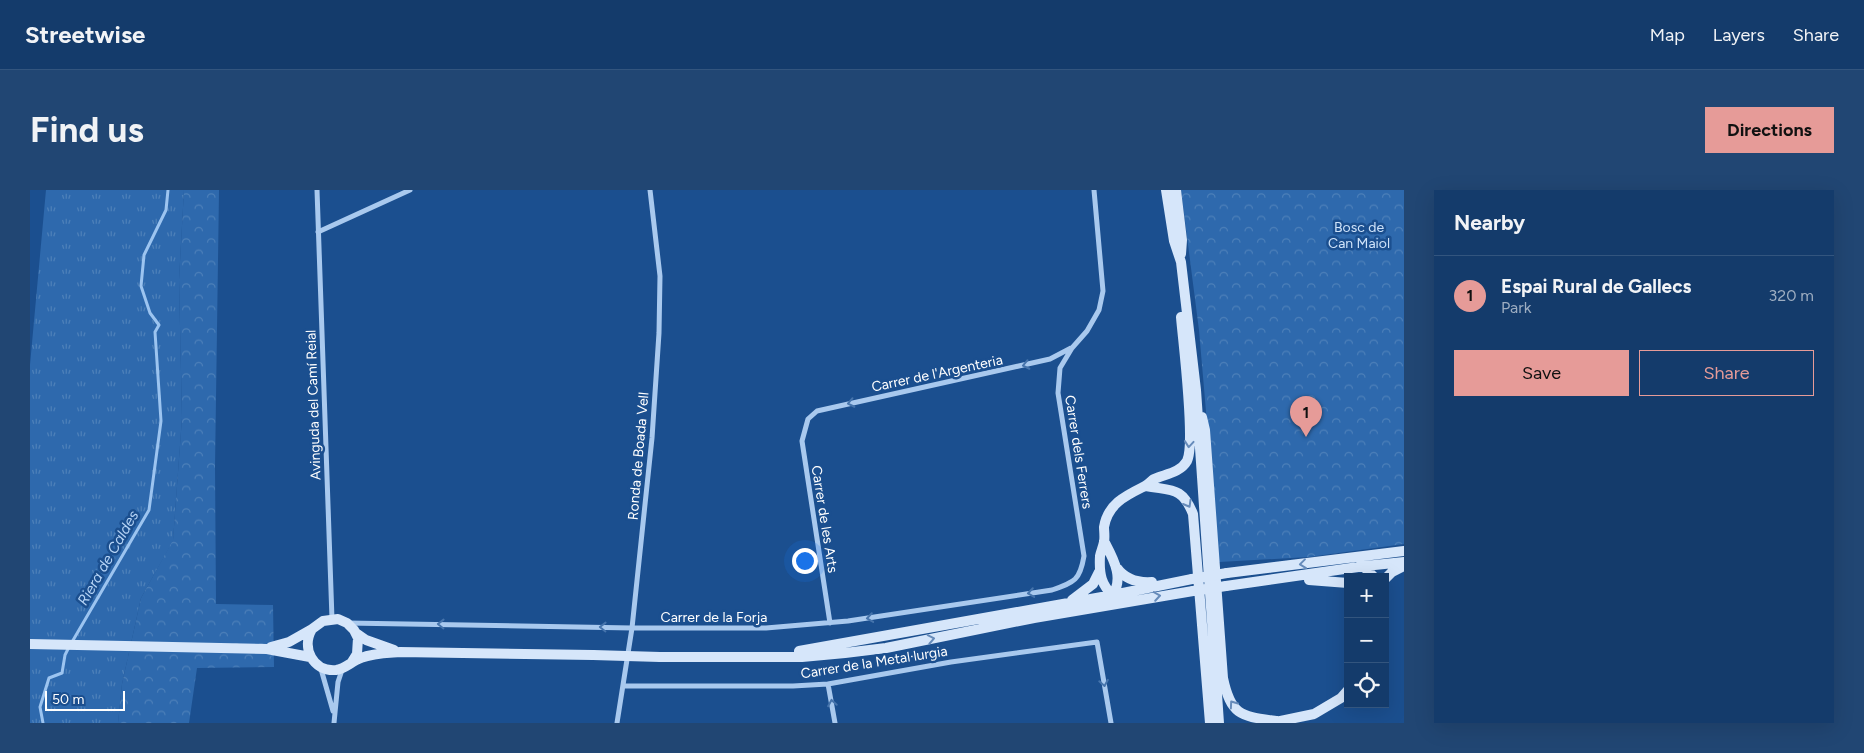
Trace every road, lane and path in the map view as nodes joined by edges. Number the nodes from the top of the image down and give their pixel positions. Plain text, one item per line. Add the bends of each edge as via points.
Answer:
1 (317, 190) edge
2 (410, 190) edge
3 (650, 190) edge
4 (1094, 190) edge
5 (1169, 191) edge
6 (318, 232) junction
7 (1185, 291) junction
8 (1072, 348) junction
9 (1196, 390) junction
10 (808, 419) joint
11 (1146, 486) junction
12 (1104, 541) junction
13 (1404, 551) edge
14 (1378, 554) junction
15 (1343, 559) junction
16 (1404, 564) edge
17 (1365, 566) junction
18 (1116, 567) junction
19 (1099, 572) junction
20 (1362, 573) edge
21 (1371, 573) edge
22 (1389, 575) edge
23 (1077, 579) joint
24 (1280, 579) junction
25 (1171, 582) junction
26 (1344, 582) edge
27 (1113, 595) junction
28 (1135, 600) junction
29 (1069, 603) junction
30 (1102, 606) junction
31 (332, 619) junction
32 (347, 623) junction
33 (830, 623) junction
34 (632, 628) junction
35 (312, 630) junction
36 (356, 633) junction
37 (30, 644) edge
38 (267, 648) junction
39 (400, 652) junction
40 (310, 657) junction
41 (761, 658) junction
42 (352, 662) junction
43 (320, 666) junction
44 (343, 668) junction
45 (828, 684) junction
46 (623, 686) junction
47 (1344, 695) edge
48 (334, 720) edge
49 (1273, 722) edge
50 (617, 723) edge
51 (835, 723) edge
52 (1111, 723) edge
53 (1210, 723) edge
54 (1219, 723) edge

1 - 6 street, Avinguda del Camí Reial
2 - 6 street
3 - 34 street, Ronda de Boada Vell via 660,276 659,333 652,438
4 - 8 street, Carrer dels Ferrers via 1103,291 1099,310
5 - 7 main road via 1182,240
6 - 31 street, Avinguda del Camí Reial
7 - 9 main road
7 -> 11 main road via 1180,309 1190,444 1186,461 1178,469 1153,479
8 -> 10 street, Carrer de l'Argenteria via 1050,360 817,411
8 - 23 street, Carrer dels Ferrers via 1060,368 1058,393 1084,556
49 -> 9 main road via 1244,716 1234,709 1227,695 1205,430
9 - 54 main road
10 - 33 street, Carrer de les Arts via 802,440
11 - 12 main road via 1129,493 1112,508 1104,526
11 -> 53 main road via 1170,489 1180,494 1188,501 1193,514
12 - 18 main road
12 - 19 main road
13 - 14 main road
14 - 15 main road
14 - 17 main road
15 - 17 main road via 1355,560
15 -> 25 main road, bridge
16 - 17 main road
16 - 22 main road
17 - 20 main road
17 - 21 main road
17 - 24 main road
18 - 25 main road via 1123,576 1142,583
18 - 27 main road via 1118,584
19 - 27 main road via 1106,590
19 - 29 main road via 1093,584
23 -> 33 street, Carrer de la Forja via 1052,590
24 - 26 main road
28 -> 24 main road, bridge
25 - 27 main road
27 - 28 main road
27 - 29 main road
27 - 30 main road
28 - 30 main road
29 - 41 main road
41 -> 30 main road via 886,648
31 - 32 main road
31 - 35 main road via 323,621
34 -> 32 street, Carrer de la Forja
32 - 36 main road
33 - 34 street, Carrer de la Forja via 766,628
34 - 46 street, Ronda de Boada Vell
35 - 38 main road via 289,642
35 - 40 main road via 307,646
36 - 39 main road
36 - 42 main road via 359,647
37 - 38 main road
38 - 40 main road
39 - 41 main road, bridge
39 - 42 main road via 370,655
40 - 43 main road
42 - 44 main road
43 - 44 main road via 329,670
43 - 48 street
44 - 48 street via 338,682
45 - 46 street, Carrer de la Metal·lurgia
51 -> 45 street
45 -> 52 street, Carrer de la Metal·lurgia via 951,662 1097,642
46 - 50 street, Ronda de Boada Vell
47 - 49 main road via 1314,714

